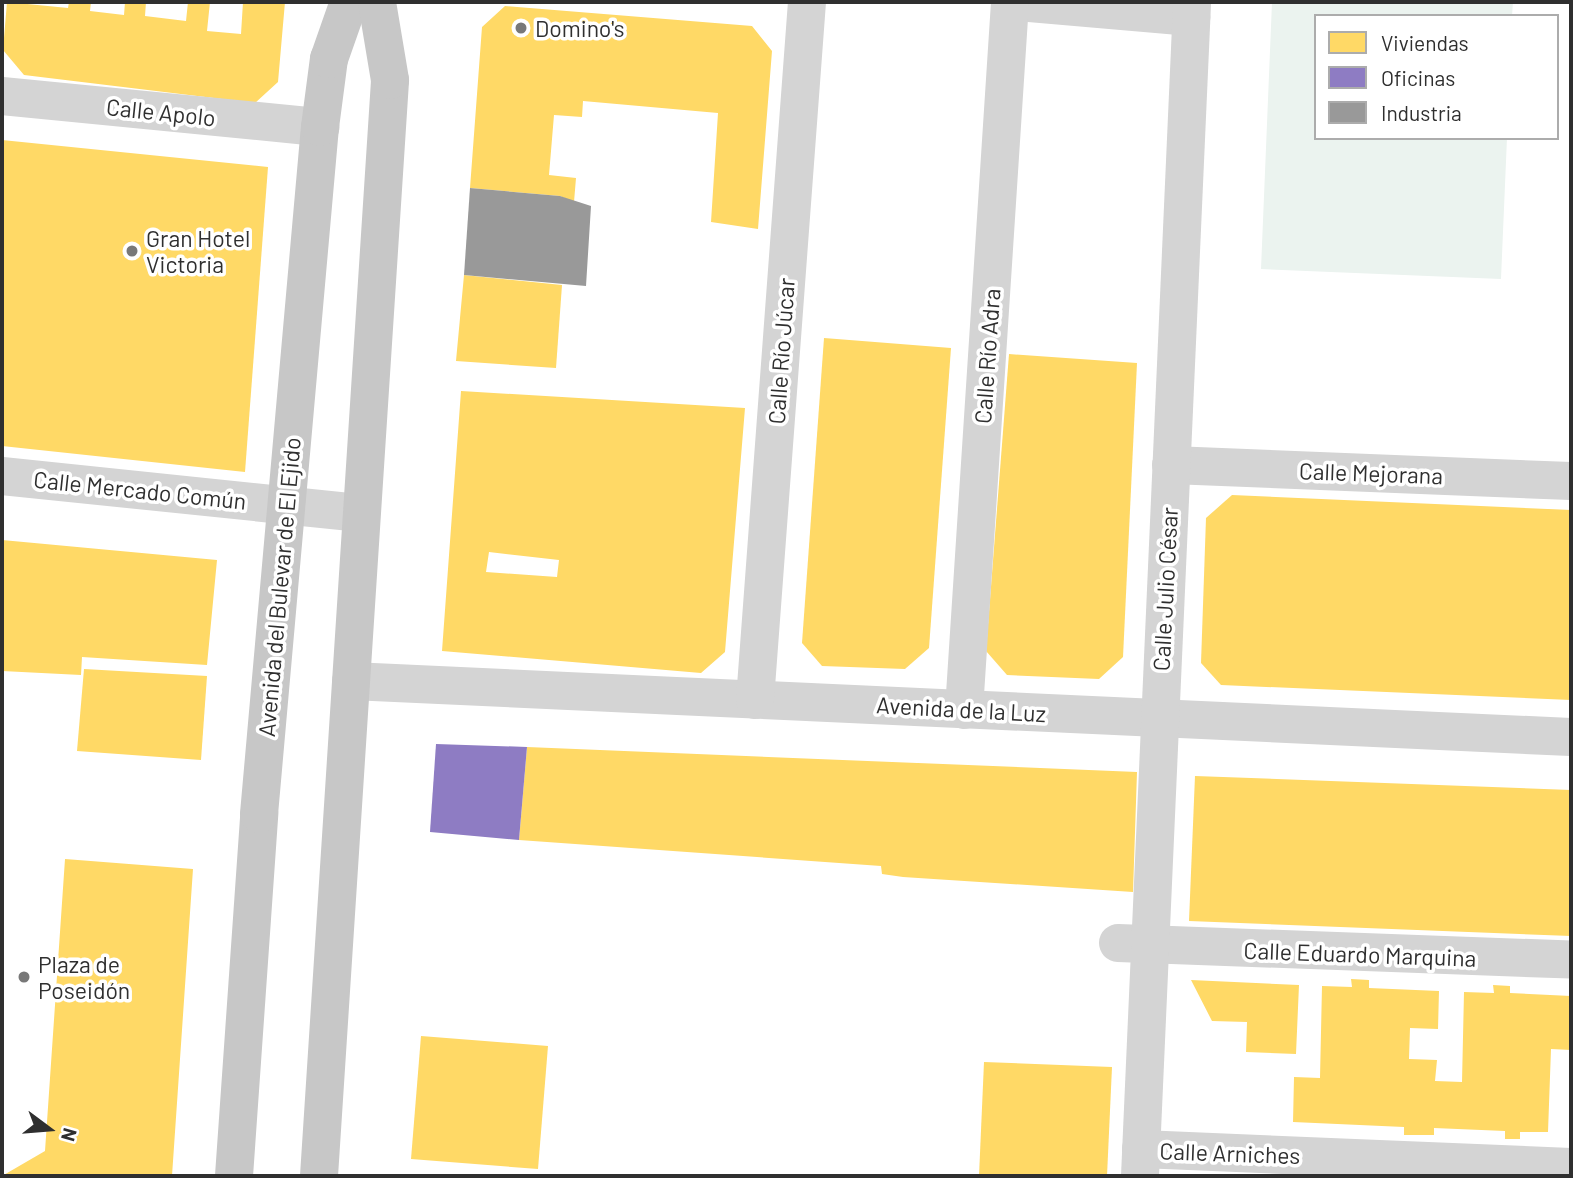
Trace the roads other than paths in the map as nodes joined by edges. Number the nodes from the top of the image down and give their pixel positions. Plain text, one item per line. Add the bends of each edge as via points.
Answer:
1 (349, 2) edge
2 (377, 2) edge
3 (807, 2) edge
4 (1010, 2) edge
5 (1018, 2) edge
6 (1191, 9) edge
7 (2, 96) edge
8 (320, 127) junction
9 (1171, 465) junction
10 (2, 476) edge
11 (1571, 481) edge
12 (287, 505) junction
13 (361, 513) junction
14 (351, 681) junction
15 (755, 700) junction
16 (964, 709) junction
17 (1159, 718) junction
18 (1571, 737) edge
19 (1134, 945) junction
20 (1571, 960) edge
21 (1141, 1163) edge
22 (1571, 1167) edge
23 (234, 1176) edge
24 (319, 1176) edge

1 - 8 main road, Avenida del Bulevar de El Ejido via 329,59
2 - 13 main road via 390,80
3 - 15 street, Calle Río Júcar
4 - 16 street, Calle Río Adra
5 - 6 street
6 - 9 street, Calle Julio César
7 - 8 street, Calle Apolo
8 - 12 main road, Avenida del Bulevar de El Ejido
9 - 11 street, Calle Mejorana
9 - 17 street, Calle Julio César
10 - 12 street, Calle Mercado Común
12 - 13 street, Calle Mercado Común
12 - 23 main road, Avenida del Bulevar de El Ejido via 259,814
13 - 14 main road
14 - 15 street, Avenida de la Luz
14 - 24 main road
15 - 16 street, Avenida de la Luz
16 - 17 street, Avenida de la Luz
17 - 18 street, Avenida de la Luz
17 - 19 street, Calle Julio César
19 - 20 street, Calle Eduardo Marquina
19 - 21 street, Calle Julio César
21 - 22 street, Calle Arniches

